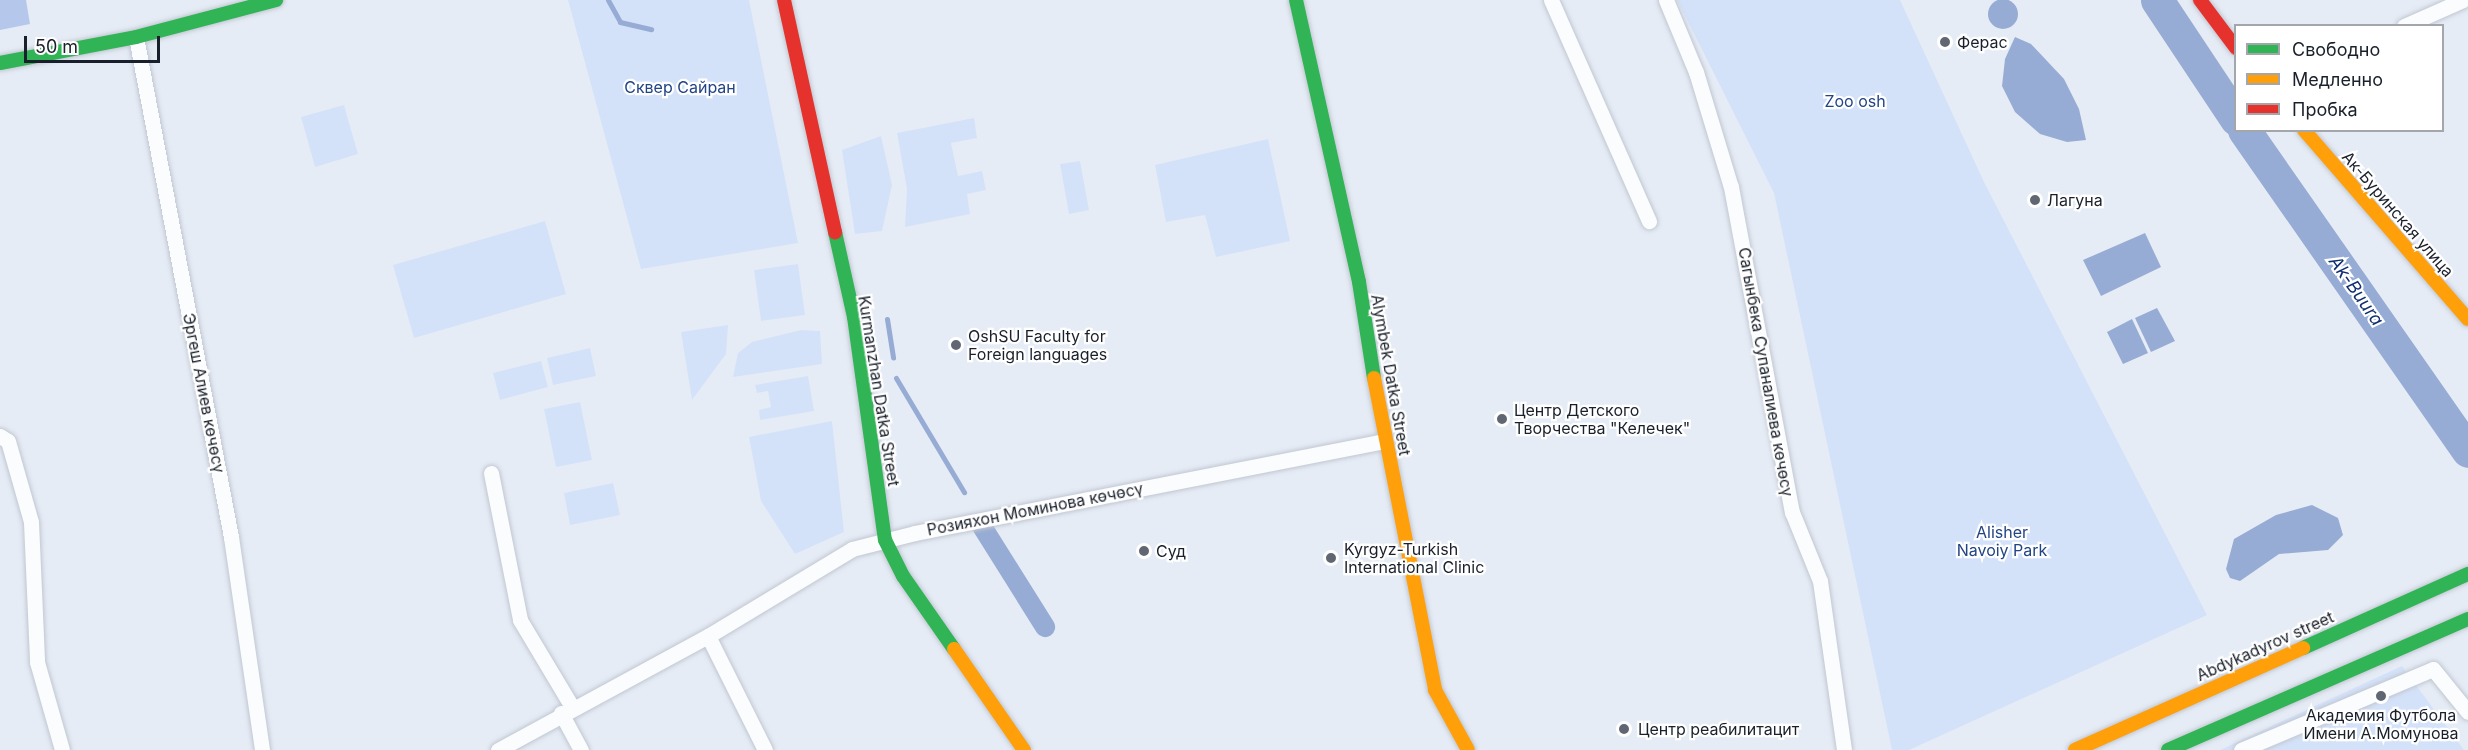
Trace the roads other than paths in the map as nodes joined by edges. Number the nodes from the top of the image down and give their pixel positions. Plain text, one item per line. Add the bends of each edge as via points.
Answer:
1 (276, 0) edge
2 (784, 0) edge
3 (1296, 0) edge
4 (1551, 0) edge
5 (1666, 0) edge
6 (2200, 0) edge
7 (2463, 0) edge
8 (2409, 24) edge
9 (136, 37) junction
10 (2234, 47) edge
11 (0, 63) edge
12 (2306, 132) edge
13 (1648, 221) dead end
14 (2468, 319) edge
15 (0, 436) edge
16 (1384, 441) junction
17 (491, 473) dead end
18 (885, 540) junction
19 (2468, 574) edge
20 (2468, 619) edge
21 (708, 636) junction
22 (567, 710) junction
23 (2468, 712) edge
24 (62, 750) edge
25 (262, 750) edge
26 (498, 750) edge
27 (581, 750) edge
28 (765, 750) edge
29 (1024, 750) edge
30 (1468, 750) edge
31 (1844, 750) edge
32 (2075, 750) edge
33 (2168, 750) edge
34 (2241, 750) edge

1 - 9 main road
2 - 18 main road, Kurmanzhan Datka Street via 854,317
3 - 16 main road, Alymbek Datka Street via 1359,282
4 - 13 street
5 - 31 street, Сагынбека Супаналиева көчөсү via 1696,72 1731,187 1790,502 1820,581
6 - 10 main road
7 - 8 street
9 - 11 main road
9 - 25 street, Эргеш Алиев көчөсү via 231,537
12 - 14 main road, Ак-Буринская улица
15 - 24 street via 8,441 31,522 37,662
16 - 18 street, Розияхон Моминова көчөсү
16 - 30 main road, Alymbek Datka Street via 1435,690
17 - 22 street via 520,620
18 - 21 street, Розияхон Моминова көчөсү via 852,549
18 - 29 main road, Kurmanzhan Datka Street via 903,576
19 - 32 main road, Abdykadyrov street
20 - 33 main road
21 - 22 street, Розияхон Моминова көчөсү
21 - 28 street
22 - 26 street, Розияхон Моминова көчөсү
22 - 27 street
23 - 34 street via 2433,669

